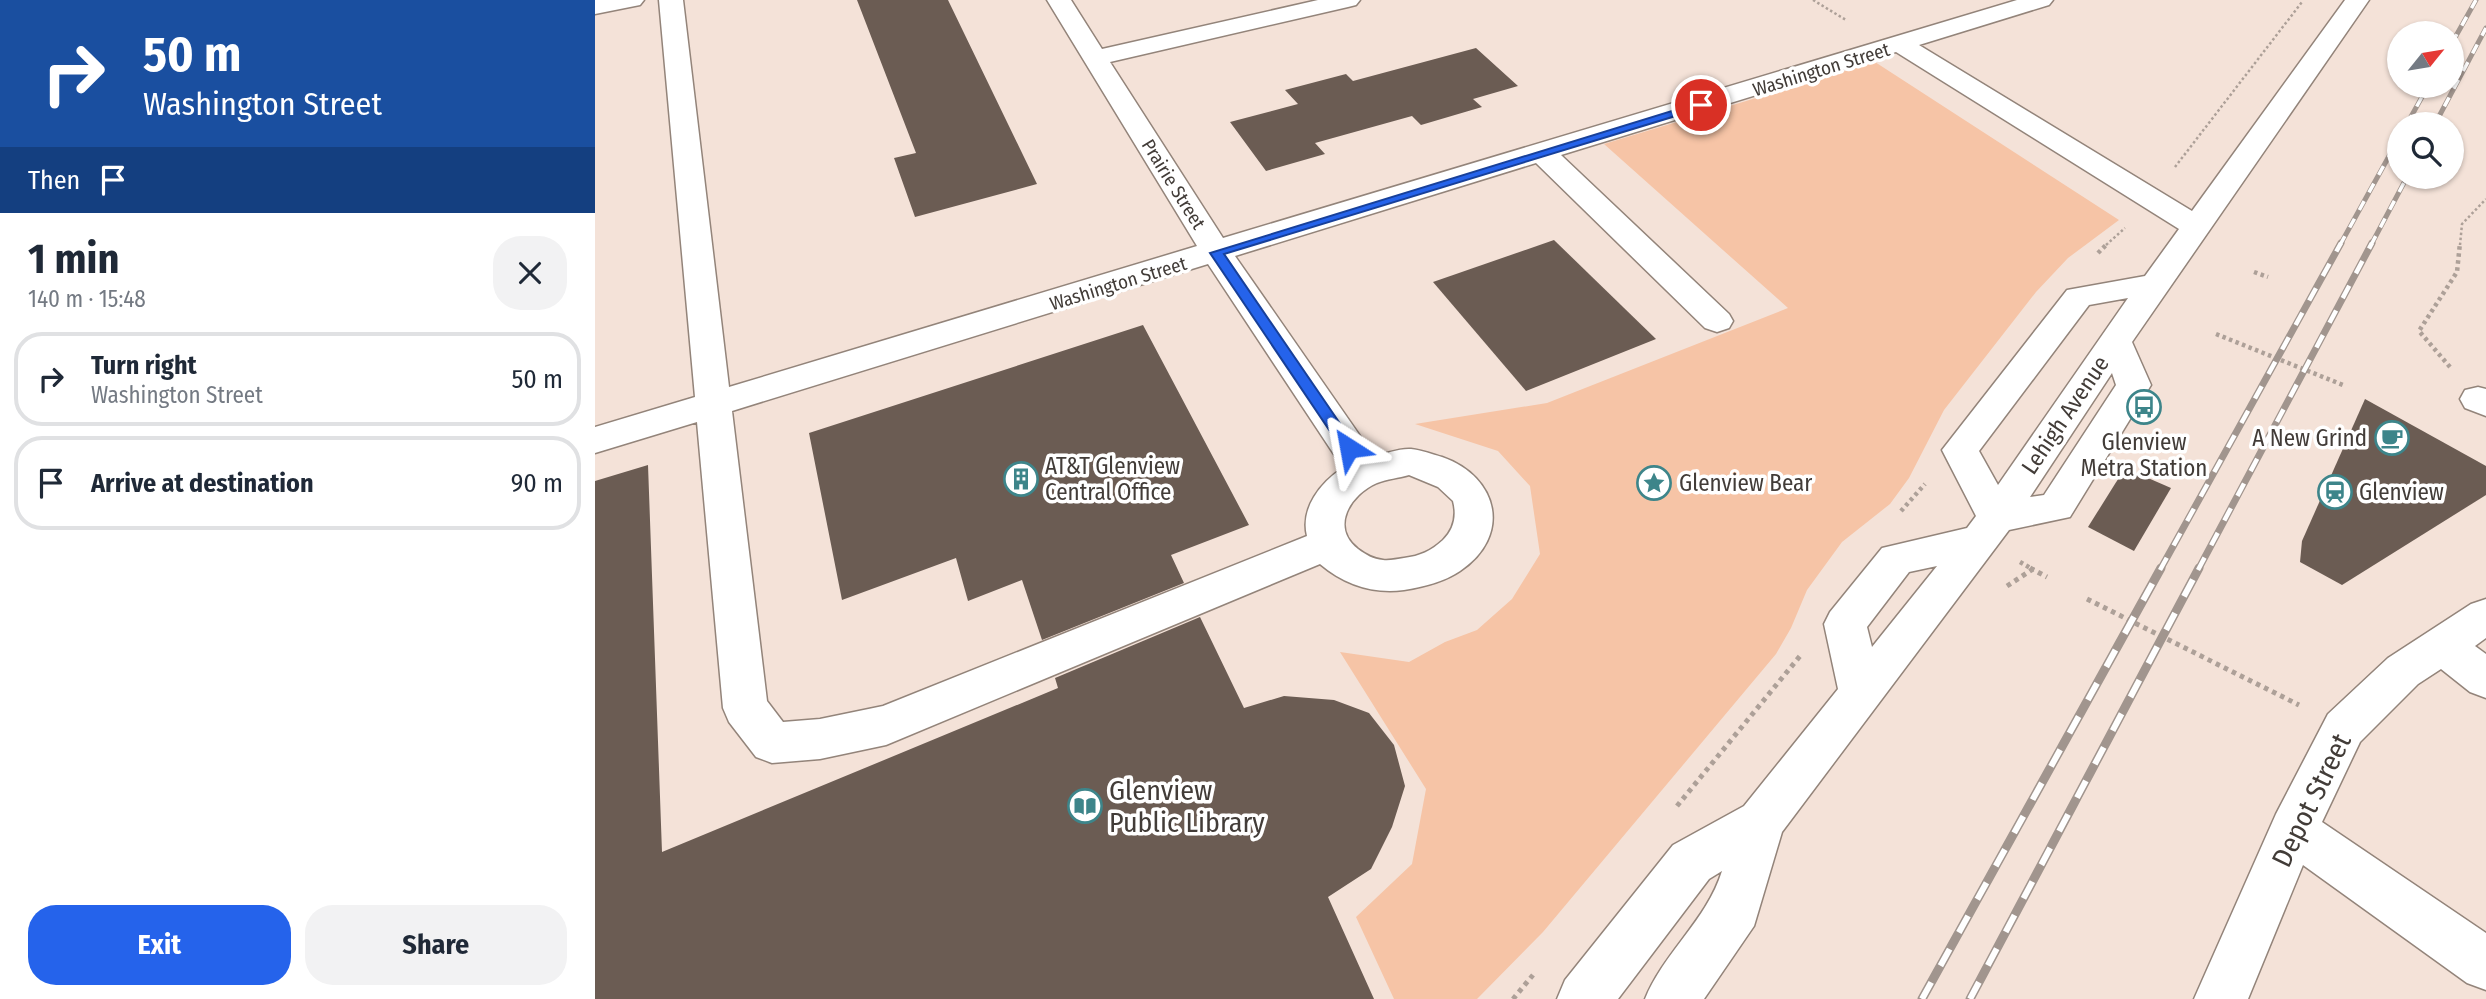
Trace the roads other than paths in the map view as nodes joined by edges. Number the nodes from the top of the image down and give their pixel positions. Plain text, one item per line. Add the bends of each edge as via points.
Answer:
1 (632, 0) edge
2 (671, 0) edge
3 (1059, 0) edge
4 (1348, 0) edge
5 (2041, 0) edge
6 (2357, 0) edge
7 (595, 7) edge
8 (1900, 44) junction
9 (1095, 58) junction
10 (1543, 154) junction
11 (2196, 226) junction
12 (1216, 253) junction
13 (2155, 284) junction
14 (1717, 321) dead end
15 (712, 405) junction
16 (595, 440) edge
17 (1364, 470) junction
18 (1988, 529) junction
19 (1328, 544) junction
20 (2486, 616) edge
21 (2442, 645) junction
22 (2486, 678) edge
23 (1861, 694) junction
24 (1761, 822) junction
25 (2293, 830) junction
26 (2486, 964) edge
27 (1584, 999) edge
28 (1672, 999) edge
29 (2221, 999) edge

1 - 7 street
2 - 15 street
3 - 9 street, Prairie Street
4 - 9 street
5 - 8 street, Washington Street
6 - 11 street, Lehigh Avenue
8 - 10 street, Washington Street
8 - 11 street
9 - 12 street, Prairie Street
10 - 12 street, Washington Street
10 - 14 street
11 - 13 street, Lehigh Avenue
12 - 15 street, Washington Street
12 - 17 street, Prairie Street
13 - 18 street, Lehigh Avenue via 2115,342 2134,385 2056,507
13 - 18 street via 2078,297 1960,450
15 - 16 street, Washington Street
15 - 19 street via 745,708 772,743 886,726
17 - 19 street via 1332,495 1324,511
17 - 19 street via 1409,462 1432,465 1450,474 1465,487 1473,504 1474,522 1467,540 1433,568 1384,576 1340,560
18 - 23 street
18 - 23 street via 1896,559 1845,624
20 - 21 street, Depot Street
21 - 22 street
21 - 25 street, Depot Street via 2403,671 2344,728
23 - 24 street
24 - 27 street via 1691,862
24 - 28 street via 1736,908
25 - 26 street
25 - 29 street, Depot Street

